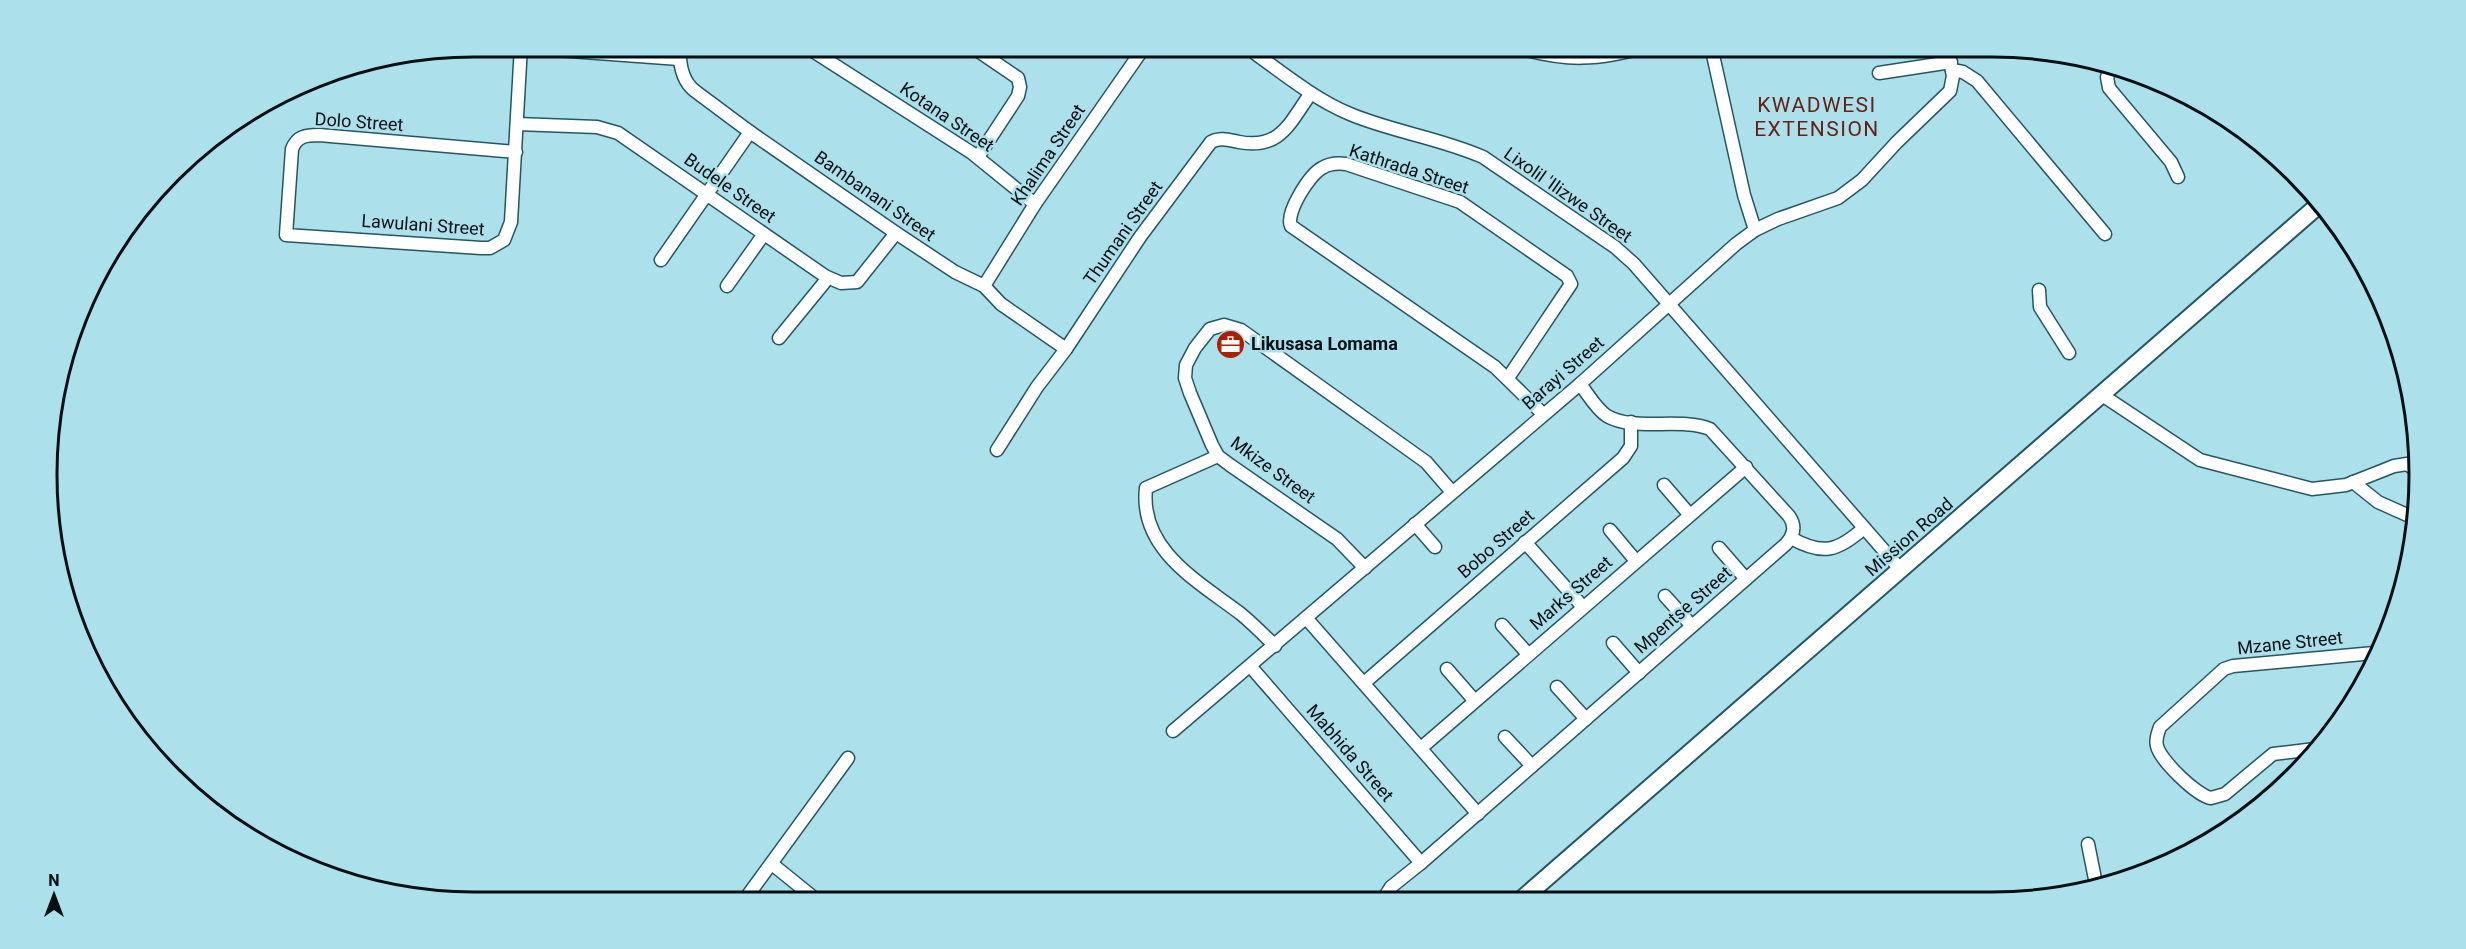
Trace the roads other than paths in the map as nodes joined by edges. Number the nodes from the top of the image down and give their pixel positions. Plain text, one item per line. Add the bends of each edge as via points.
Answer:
1 (520, 57) edge
2 (681, 57) edge
3 (822, 57) edge
4 (987, 57) edge
5 (1137, 57) edge
6 (1260, 57) edge
7 (1553, 57) edge
8 (1595, 57) edge
9 (1713, 57) edge
10 (1949, 57) edge
11 (1951, 66) junction
12 (1879, 73) dead end
13 (2109, 74) edge
14 (1311, 93) junction
15 (517, 124) junction
16 (750, 132) junction
17 (516, 152) junction
18 (978, 157) junction
19 (2178, 177) dead end
20 (708, 195) junction
21 (1035, 204) junction
22 (2314, 209) edge
23 (1755, 230) junction
24 (896, 233) junction
25 (764, 234) junction
26 (2106, 234) dead end
27 (286, 235) joint
28 (661, 260) dead end
29 (828, 278) junction
30 (727, 286) dead end
31 (984, 286) junction
32 (2039, 290) dead end
33 (1668, 304) junction
34 (780, 338) dead end
35 (1066, 349) junction
36 (2069, 353) dead end
37 (1508, 378) junction
38 (1580, 384) junction
39 (2102, 395) junction
40 (1544, 414) junction
41 (1631, 422) junction
42 (997, 450) dead end
43 (1218, 456) junction
44 (2409, 465) edge
45 (1746, 467) junction
46 (2353, 482) junction
47 (1665, 485) dead end
48 (1452, 492) junction
49 (1689, 514) junction
50 (2407, 515) edge
51 (1415, 524) junction
52 (1864, 528) junction
53 (1610, 530) dead end
54 (1791, 538) junction
55 (1525, 542) junction
56 (1435, 547) dead end
57 (1719, 548) dead end
58 (1636, 561) junction
59 (1365, 568) junction
60 (1901, 570) junction
61 (1746, 579) junction
62 (1665, 596) dead end
63 (1583, 607) junction
64 (1307, 619) junction
65 (1502, 625) dead end
66 (1692, 626) junction
67 (1612, 643) dead end
68 (1275, 646) junction
69 (1528, 654) junction
70 (2368, 654) edge
71 (1251, 667) junction
72 (1447, 669) dead end
73 (1639, 673) junction
74 (1364, 683) junction
75 (1557, 687) dead end
76 (1474, 700) junction
77 (1586, 719) junction
78 (1173, 731) dead end
79 (1506, 737) dead end
80 (1421, 748) junction
81 (2305, 750) edge
82 (848, 758) dead end
83 (1532, 766) junction
84 (1478, 814) junction
85 (2088, 843) dead end
86 (1421, 863) junction
87 (772, 864) junction
88 (2095, 879) edge
89 (751, 892) edge
90 (807, 892) edge
91 (1388, 892) edge
92 (1530, 892) edge

1 - 15 street, Lawulani Street
2 - 16 street, Bambanani Street via 690,87
3 - 18 street, Kotana Street
4 - 18 street via 1014,75 1020,87
5 - 21 street, Khalima Street
6 - 14 street, Lixolil 'Ilizwe Street
7 - 8 street
9 - 23 street
10 - 11 street, Barayi Street
11 - 12 street
11 - 23 street, Barayi Street via 1952,83 1946,97 1862,180 1838,198
11 - 26 street via 1977,81
13 - 19 street via 2109,87 2171,162
14 - 33 street, Lixolil 'Ilizwe Street via 1352,115 1483,157 1615,247
14 - 35 street, Thumani Street via 1280,137 1256,144 1220,139 1211,142 1140,237
15 - 17 street, Lawulani Street
15 - 20 street, Budele Street via 612,130
16 - 20 street
16 - 24 street, Bambanani Street
17 - 27 street, Lawulani Street via 510,230 504,240 490,248
17 - 27 street, Dolo Street via 319,135 301,137 292,149
18 - 21 street, Kotana Street
20 - 25 street, Budele Street
20 - 28 street
21 - 31 street, Khalima Street
22 - 39 street, Mission Road
23 - 33 street, Barayi Street
24 - 29 street, Budele Street via 858,282 848,285
24 - 31 street, Bambanani Street via 955,273
25 - 29 street, Budele Street
25 - 30 street
29 - 34 street
31 - 35 street, Bambanani Street via 1001,304
32 - 36 street via 2040,307
33 - 38 street, Barayi Street
33 - 52 street, Lixolil 'Ilizwe Street
35 - 42 street, Thumani Street
37 - 37 street, Kathrada Street via 1291,226 1295,203 1319,169 1346,164 1460,202 1567,276 1571,284
37 - 40 street, Kathrada Street
38 - 40 street, Barayi Street
38 - 41 street via 1603,412
39 - 46 street via 2200,460 2312,489
39 - 60 street, Mission Road
40 - 48 street, Barayi Street
41 - 45 street via 1688,424 1710,429
41 - 55 street, Bobo Street via 1631,446 1623,458
43 - 48 street, Mkize Street via 1190,393 1186,371 1188,359 1205,333 1224,325 1241,330 1393,436 1432,467
43 - 59 street, Mkize Street via 1330,534
43 - 68 street via 1146,488 1149,518 1159,545 1173,562 1245,617
44 - 46 street via 2394,466
45 - 49 street, Marks Street
45 - 54 street via 1791,519
46 - 50 street via 2378,502
47 - 49 street
48 - 51 street, Barayi Street
49 - 58 street, Marks Street
51 - 56 street
51 - 59 street, Barayi Street
52 - 54 street via 1830,550 1810,548
52 - 60 street, Lixolil 'Ilizwe Street
53 - 58 street
54 - 61 street, Mpentse Street
55 - 63 street
55 - 74 street, Bobo Street
57 - 61 street
58 - 63 street, Marks Street
59 - 64 street, Barayi Street
60 - 92 street, Mission Road
61 - 66 street, Mpentse Street
62 - 66 street
63 - 69 street, Marks Street
64 - 68 street, Barayi Street
64 - 74 street
65 - 69 street
66 - 73 street, Mpentse Street
67 - 73 street
68 - 71 street, Barayi Street
69 - 76 street, Marks Street
70 - 81 street, Mzane Street via 2224,669 2160,727 2157,740 2159,752 2193,790 2211,798 2225,794 2273,754
71 - 78 street, Barayi Street
71 - 86 street, Mabhida Street
72 - 76 street
73 - 77 street, Mpentse Street
74 - 80 street
75 - 77 street
76 - 80 street, Marks Street
77 - 83 street, Mpentse Street
79 - 83 street
80 - 84 street
82 - 87 street
83 - 84 street, Mpentse Street
84 - 86 street, Mpentse Street
85 - 88 street
86 - 91 street, Mpentse Street
87 - 89 street
87 - 90 street

